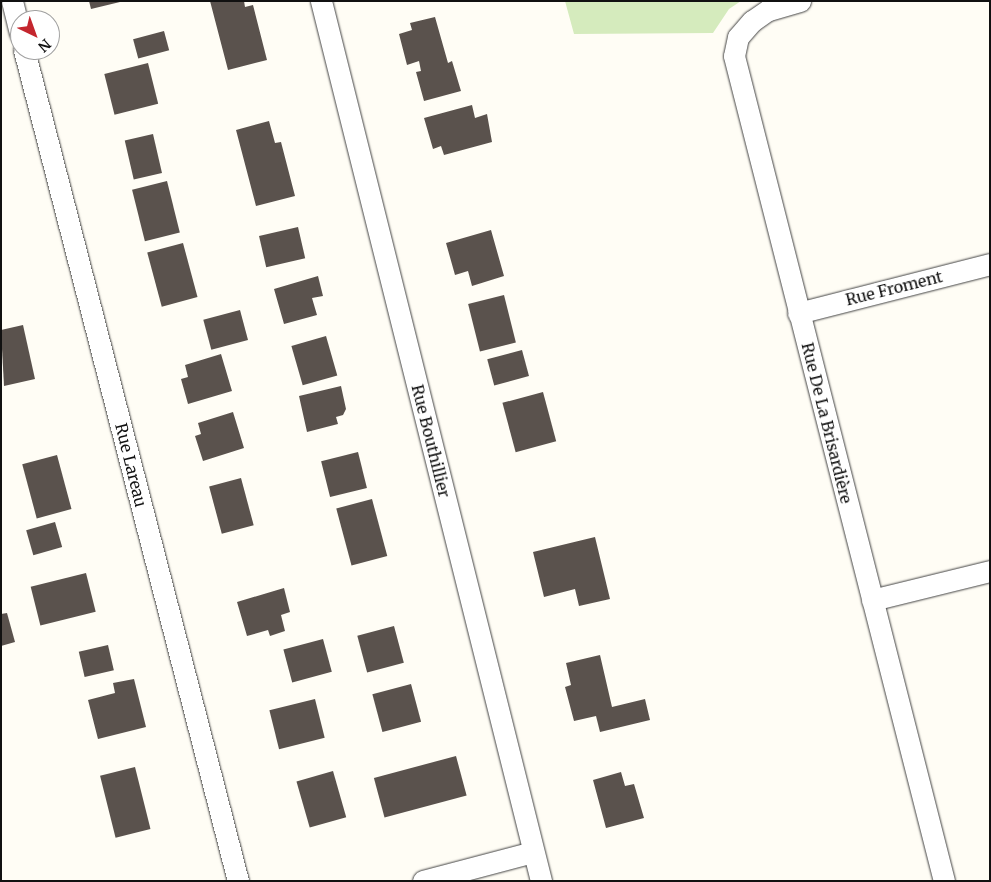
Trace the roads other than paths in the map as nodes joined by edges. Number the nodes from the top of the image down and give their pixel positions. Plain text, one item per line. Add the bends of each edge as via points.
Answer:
1 (321, 1) edge
2 (800, 1) edge
3 (27, 60) edge
4 (990, 264) edge
5 (798, 313) junction
6 (990, 571) edge
7 (872, 600) junction
8 (533, 852) junction
9 (238, 881) edge
10 (423, 881) edge
11 (541, 881) edge
12 (944, 881) edge

1 - 8 street, Rue Bouthillier
2 - 5 street, Rue De La Brisardière via 768,10 752,20 738,37 734,56
3 - 9 street, Rue Lareau
4 - 5 street, Rue Froment
5 - 7 street, Rue De La Brisardière
6 - 7 street
7 - 12 street, Rue De La Brisardière
8 - 10 street
8 - 11 street, Rue Bouthillier

